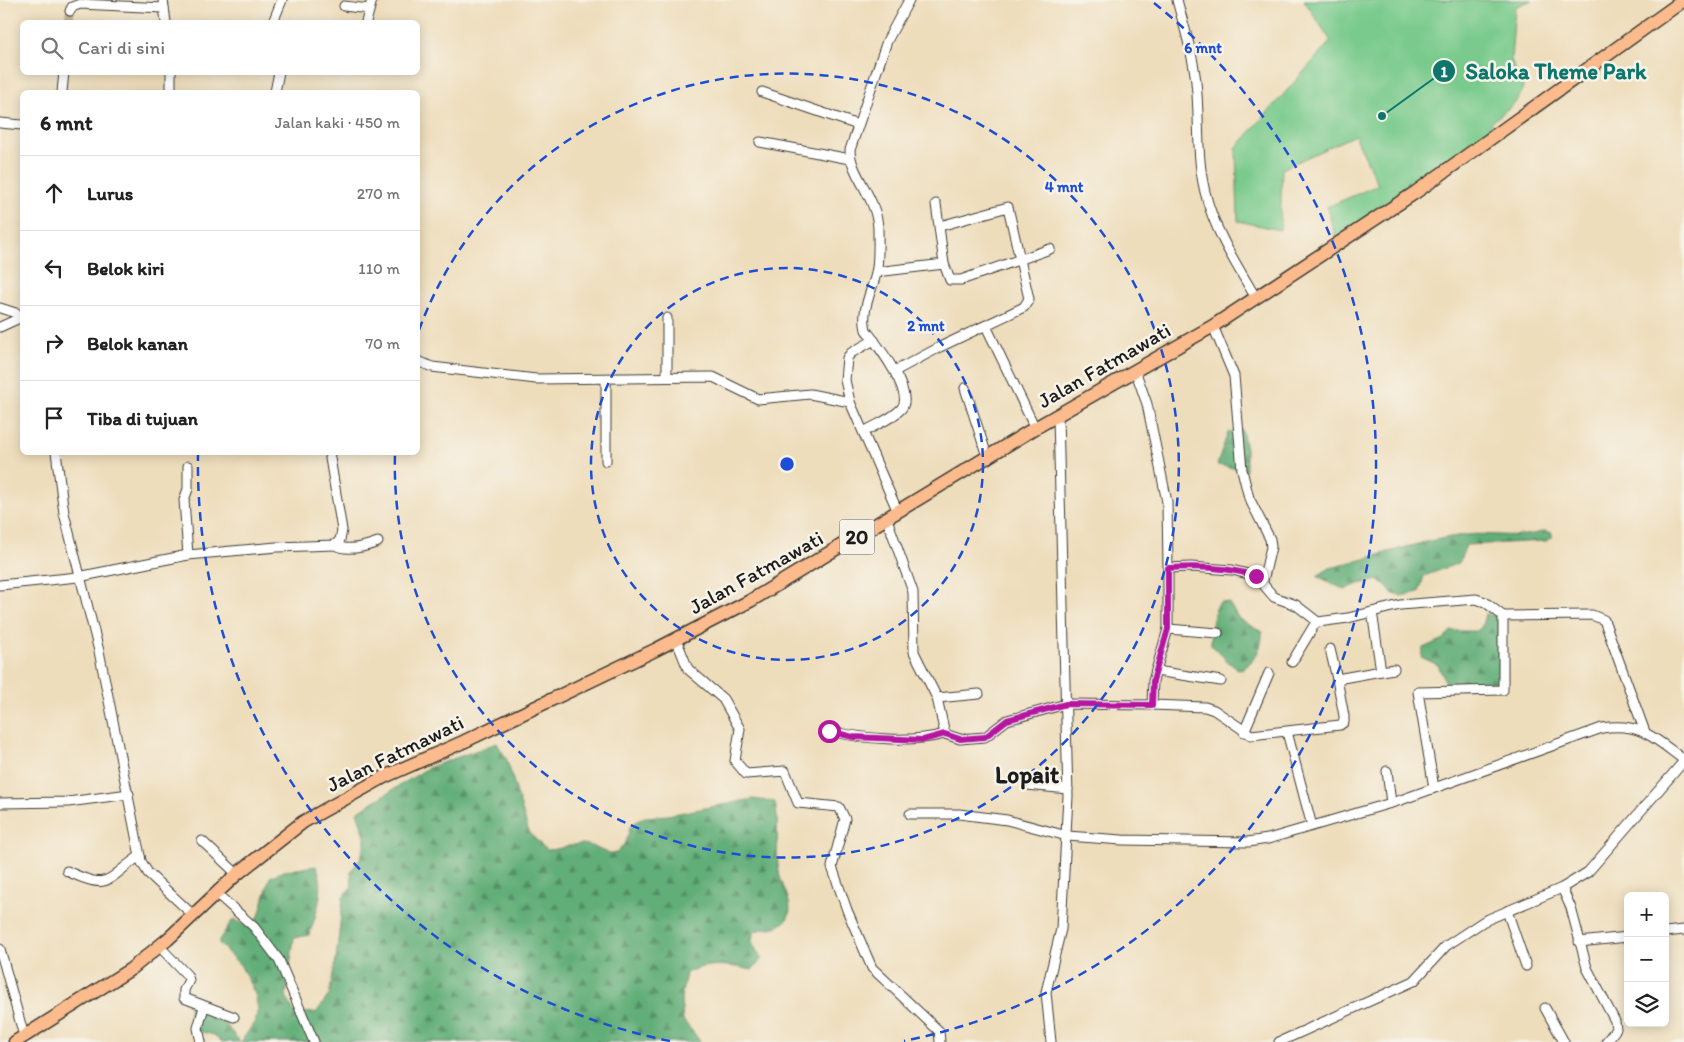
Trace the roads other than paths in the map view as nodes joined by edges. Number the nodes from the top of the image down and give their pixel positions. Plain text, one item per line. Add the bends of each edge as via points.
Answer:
1 (282, 0) edge
2 (909, 0) edge
3 (1177, 0) edge
4 (1684, 0) edge
5 (164, 4) edge
6 (370, 4) edge
7 (344, 6) dead end
8 (70, 11) dead end
9 (166, 20) edge
10 (274, 20) edge
11 (366, 20) edge
12 (64, 75) edge
13 (171, 75) edge
14 (278, 75) edge
15 (62, 90) edge
16 (172, 90) edge
17 (275, 90) edge
18 (762, 92) dead end
19 (0, 123) edge
20 (20, 125) edge
21 (858, 125) junction
22 (760, 142) dead end
23 (850, 159) junction
24 (936, 204) dead end
25 (940, 226) junction
26 (1050, 249) dead end
27 (1020, 258) junction
28 (944, 264) junction
29 (876, 272) junction
30 (1256, 298) junction
31 (0, 308) edge
32 (20, 315) edge
33 (20, 317) edge
34 (667, 318) dead end
35 (986, 326) junction
36 (1213, 326) junction
37 (0, 327) edge
38 (874, 340) junction
39 (420, 362) edge
40 (1135, 370) junction
41 (895, 371) junction
42 (667, 376) junction
43 (606, 379) junction
44 (965, 388) dead end
45 (850, 402) junction
46 (1058, 416) junction
47 (1035, 428) junction
48 (864, 432) junction
49 (56, 455) edge
50 (330, 455) edge
51 (988, 458) junction
52 (606, 460) dead end
53 (188, 466) dead end
54 (892, 516) junction
55 (378, 542) dead end
56 (335, 546) junction
57 (188, 555) junction
58 (1168, 568) junction
59 (78, 577) junction
60 (1263, 581) junction
61 (0, 586) edge
62 (1372, 612) junction
63 (1503, 616) junction
64 (1316, 622) junction
65 (1168, 629) junction
66 (1218, 633) dead end
67 (676, 639) junction
68 (1330, 649) dead end
69 (1292, 662) dead end
70 (1394, 669) dead end
71 (1156, 671) junction
72 (1381, 671) junction
73 (1269, 673) dead end
74 (1337, 679) junction
75 (1220, 682) dead end
76 (979, 694) dead end
77 (937, 698) junction
78 (1066, 704) junction
79 (1152, 705) junction
80 (829, 731) dead end
81 (1244, 732) junction
82 (1287, 732) junction
83 (1645, 732) junction
84 (945, 734) junction
85 (1684, 760) edge
86 (1387, 771) dead end
87 (1026, 785) dead end
88 (1434, 788) junction
89 (1068, 789) junction
90 (129, 794) junction
91 (0, 803) edge
92 (1390, 803) junction
93 (910, 814) dead end
94 (1312, 826) junction
95 (1067, 836) junction
96 (202, 841) dead end
97 (140, 856) junction
98 (67, 871) dead end
99 (237, 874) junction
100 (1562, 888) junction
101 (216, 893) junction
102 (1507, 911) junction
103 (193, 915) junction
104 (1684, 930) edge
105 (1669, 932) edge
106 (1624, 937) edge
107 (1579, 942) junction
108 (159, 946) junction
109 (0, 949) edge
110 (1526, 966) dead end
111 (204, 1007) junction
112 (1545, 1008) dead end
113 (234, 1016) dead end
114 (20, 1039) edge
115 (201, 1042) edge
116 (314, 1042) edge
117 (940, 1042) edge
118 (1051, 1042) edge
119 (1279, 1042) edge
120 (1564, 1042) edge
121 (1606, 1042) edge

1 - 10 street
2 - 21 street via 888,41
3 - 30 street via 1196,82 1199,156 1205,192 1218,233
4 - 30 highway, Jalan Fatmawati / 20 via 1416,192
5 - 8 street via 80,4
5 - 9 street
6 - 7 street
6 - 11 street
12 - 15 street
13 - 16 street
14 - 17 street
18 - 21 street
19 - 20 street
21 - 23 street
22 - 23 street
23 - 29 street via 870,197 876,217
24 - 25 street
25 - 27 street via 1008,207
25 - 28 street
26 - 27 street
27 - 28 street via 958,281 950,280
27 - 35 street via 1029,299 1024,307
28 - 29 street
29 - 38 street via 864,315 866,330
30 - 36 highway, Jalan Fatmawati / 20
31 - 32 street
33 - 37 street
34 - 42 street
35 - 41 street
35 - 47 street
36 - 40 highway, Jalan Fatmawati / 20
36 - 60 street via 1234,376 1242,470 1249,498 1270,539
38 - 41 street
38 - 45 street via 848,358 845,380
39 - 43 street via 432,367 488,375
40 - 46 highway, Jalan Fatmawati / 20
40 - 58 street via 1147,404 1167,502
41 - 48 street via 905,398 904,405
42 - 43 street
42 - 45 street via 713,377 758,399 810,394
43 - 52 street
44 - 51 street
45 - 48 street
46 - 47 highway, Jalan Fatmawati / 20
46 - 78 street
47 - 51 highway, Jalan Fatmawati / 20
48 - 54 street
49 - 59 street
50 - 56 street via 342,530
51 - 54 highway, Jalan Fatmawati / 20
53 - 57 street via 188,489 184,500
54 - 67 highway, Jalan Fatmawati / 20 via 750,601
54 - 77 street via 913,592 914,652
55 - 56 street via 364,547
56 - 57 street via 277,547
57 - 59 street
58 - 60 street via 1239,571
58 - 65 street
59 - 61 street
59 - 90 street via 99,651
60 - 64 street via 1274,596 1296,606
62 - 63 street via 1400,605 1476,599
62 - 64 street
62 - 72 street
63 - 83 street via 1592,615 1604,620
63 - 88 street via 1504,690 1418,692
64 - 69 street
65 - 66 street
65 - 71 street
67 - 99 highway, Jalan Fatmawati / 20 via 384,777 303,822
67 - 117 street via 688,669 723,699 740,729 735,761 746,774 785,771 798,803 839,807 845,819 832,867 847,910 872,968 939,1031
68 - 74 street
70 - 72 street
71 - 75 street
71 - 79 street
72 - 74 street
73 - 81 street
74 - 82 street via 1344,722
76 - 77 street
77 - 84 street
78 - 79 street
78 - 84 street via 1007,720 985,737 960,739
78 - 89 street
79 - 81 street via 1205,707
80 - 84 street via 853,737 923,740
81 - 82 street via 1251,735
82 - 94 street
83 - 85 street
83 - 88 street via 1631,726 1602,728
85 - 100 street via 1588,872
86 - 92 street
87 - 89 street
88 - 92 street
89 - 95 street
90 - 91 street via 68,802
90 - 97 street
92 - 94 street
93 - 95 street via 959,814 1000,819
94 - 95 street via 1248,842
95 - 118 street via 1061,929 1046,992
96 - 99 street
97 - 98 street via 107,881 95,883
97 - 103 street via 148,873
99 - 101 highway, Jalan Fatmawati / 20
100 - 102 street
100 - 107 street via 1571,908
101 - 103 highway, Jalan Fatmawati / 20
101 - 116 street via 254,927 280,960
102 - 110 street
102 - 119 street via 1484,921 1446,946 1414,981
103 - 108 highway, Jalan Fatmawati / 20
104 - 105 street
106 - 107 street
107 - 121 street via 1587,968 1615,1021 1616,1029
108 - 111 street via 187,975 189,980 184,998
108 - 114 highway, Jalan Fatmawati / 20 via 131,969
109 - 114 street
111 - 113 street
111 - 115 street via 198,1028
112 - 120 street

